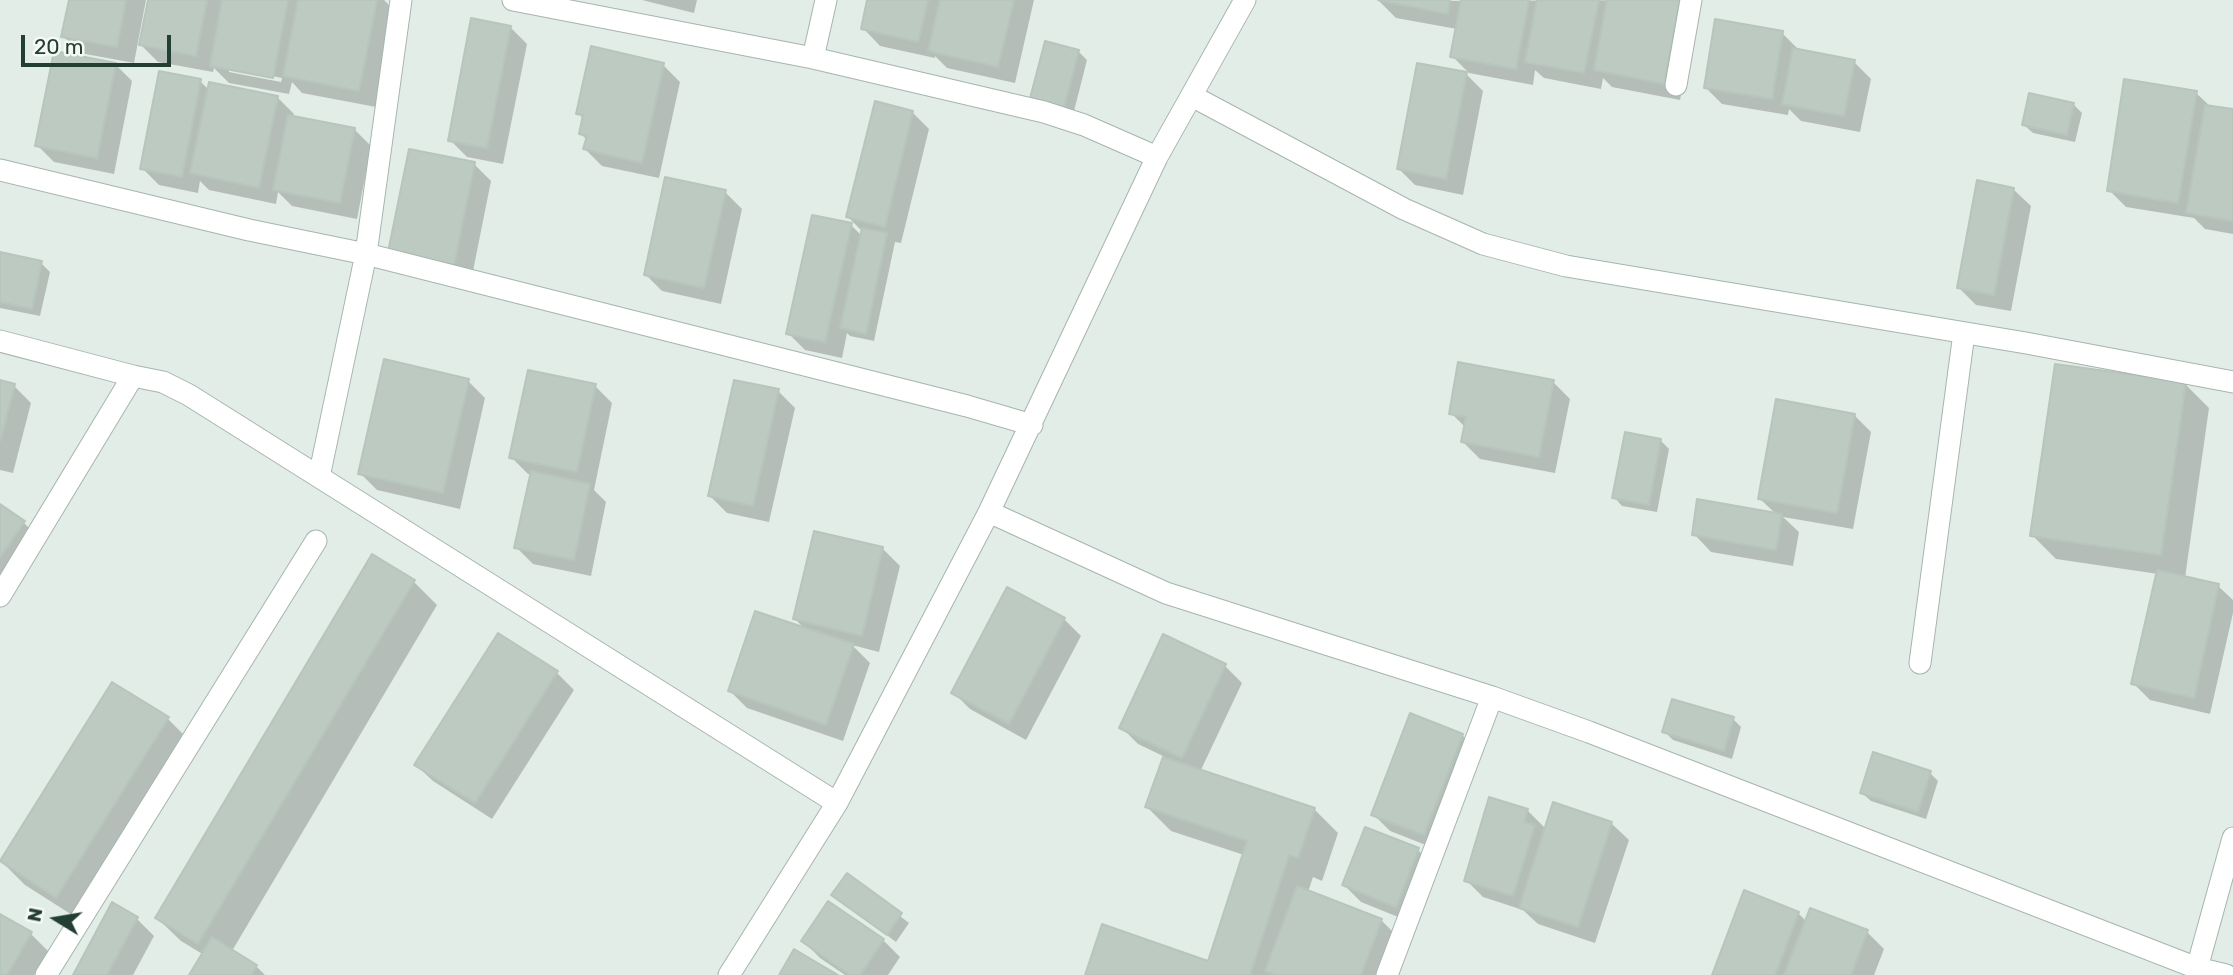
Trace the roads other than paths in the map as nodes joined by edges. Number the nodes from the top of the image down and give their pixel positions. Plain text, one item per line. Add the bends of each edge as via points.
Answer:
1 (401, 0) edge
2 (513, 0) edge
3 (825, 0) edge
4 (1245, 0) edge
5 (1690, 0) edge
6 (548, 4) edge
7 (813, 58) junction
8 (1676, 85) dead end
9 (1192, 96) junction
10 (1157, 157) junction
11 (0, 170) edge
12 (366, 254) junction
13 (1964, 333) junction
14 (0, 341) edge
15 (134, 376) junction
16 (2233, 382) edge
17 (1032, 425) junction
18 (319, 477) junction
19 (989, 512) junction
20 (316, 541) dead end
21 (0, 596) edge
22 (1920, 663) dead end
23 (1492, 697) junction
24 (837, 803) junction
25 (2233, 838) edge
26 (2197, 968) junction
27 (46, 975) edge
28 (729, 975) edge
29 (1387, 975) edge
30 (2226, 975) edge

1 - 12 street
2 - 6 street
3 - 7 street
4 - 9 street
5 - 8 street
6 - 7 street
7 - 10 street via 1044,112
9 - 10 street
9 - 13 street via 1404,209 1483,244 1566,266
10 - 17 street
11 - 12 street
12 - 17 street
12 - 18 street
13 - 16 street
13 - 22 street
14 - 15 street
15 - 18 street via 163,382 189,395
15 - 21 street
17 - 19 street
18 - 24 street
19 - 23 street via 1166,593
19 - 24 street
20 - 27 street
23 - 26 street
23 - 29 street
24 - 28 street
25 - 26 street
26 - 30 street

